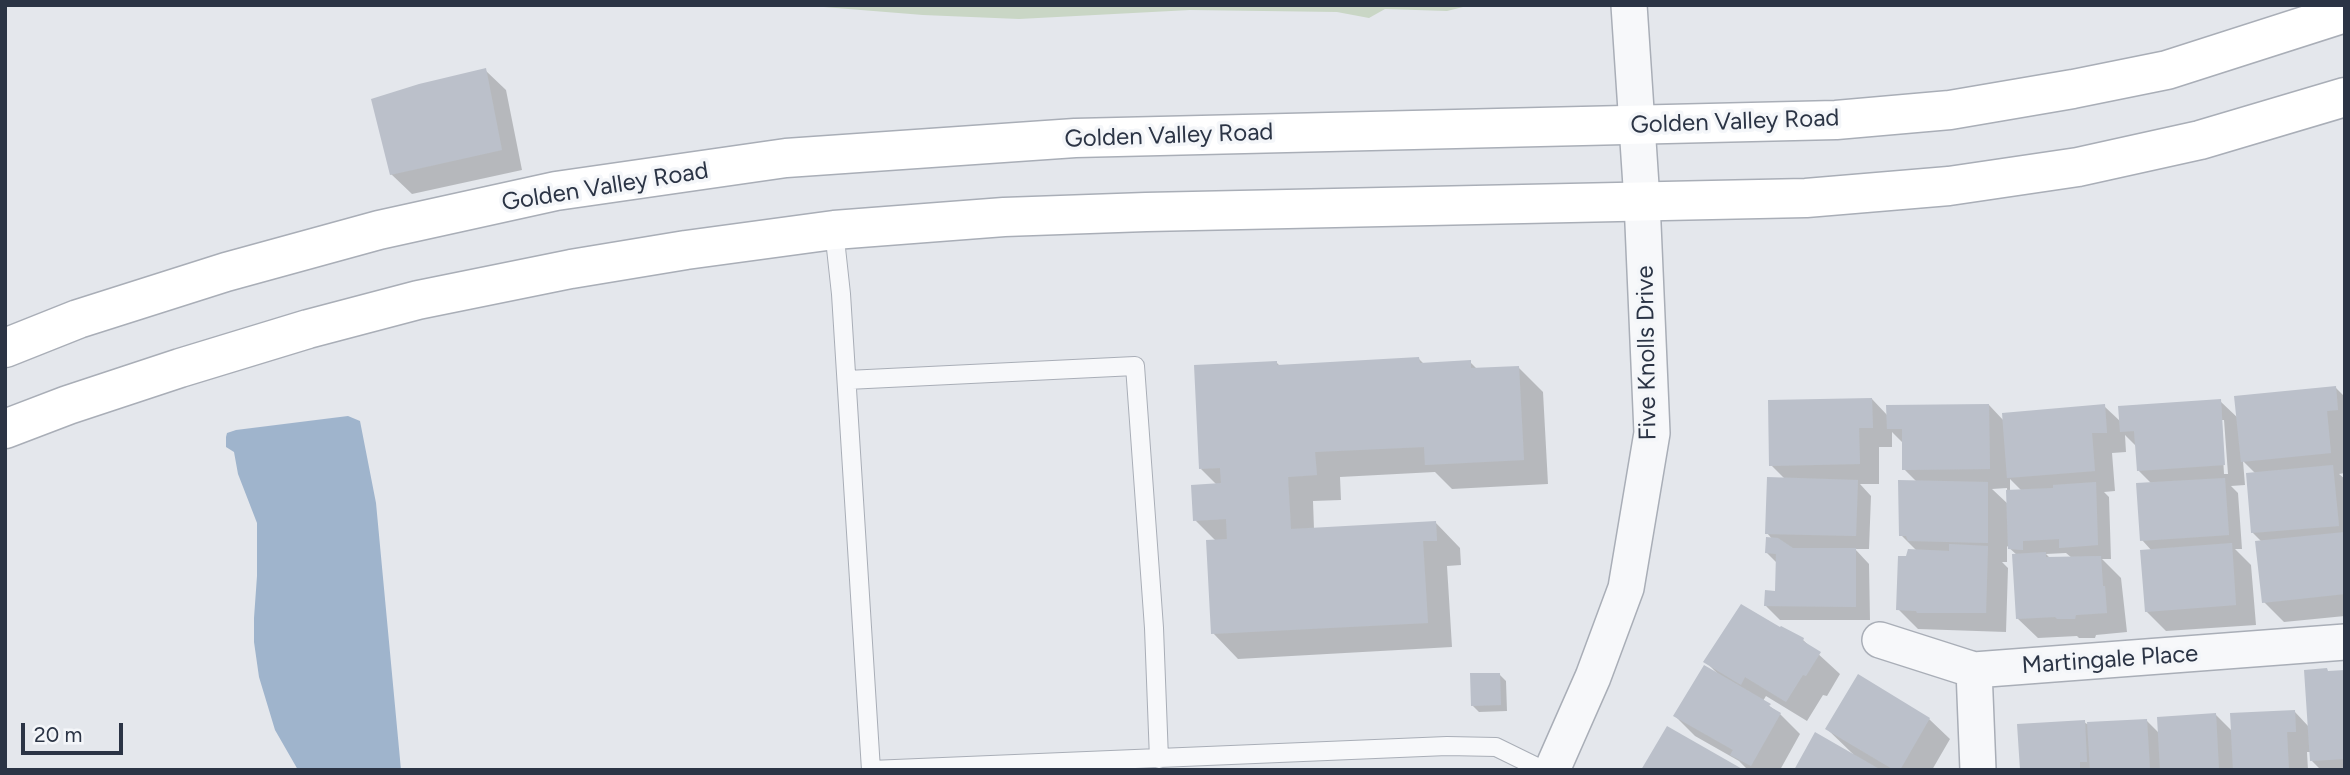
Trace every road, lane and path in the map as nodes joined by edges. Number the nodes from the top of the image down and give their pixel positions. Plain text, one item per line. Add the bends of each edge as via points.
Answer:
1 (1629, 5) edge
2 (2345, 13) edge
3 (2345, 97) edge
4 (1637, 125) junction
5 (1642, 201) junction
6 (834, 230) junction
7 (5, 348) edge
8 (847, 380) junction
9 (5, 429) edge
10 (1880, 640) dead end
11 (2345, 642) edge
12 (1974, 670) junction
13 (1159, 759) junction
14 (1544, 770) edge
15 (1552, 770) edge
16 (1978, 770) edge

1 - 4 street, Five Knolls Drive
2 - 4 main road, Golden Valley Road via 2167,69 1950,110 1836,120
3 - 5 main road via 2200,140 2078,167 1949,186 1806,198
4 - 5 street, Five Knolls Drive
4 - 7 main road, Golden Valley Road via 1075,138 786,158 556,191 379,230 214,276 78,319
5 - 6 main road via 1146,212
5 - 15 street, Five Knolls Drive via 1652,433 1640,515 1626,588
6 - 8 lane
6 - 9 main road via 571,269 418,300 180,368
8 - 13 lane via 871,770
8 - 13 lane via 1135,366
10 - 12 street, Martingale Place
11 - 12 street, Martingale Place
12 - 16 street
13 - 14 lane via 1424,746 1496,747

